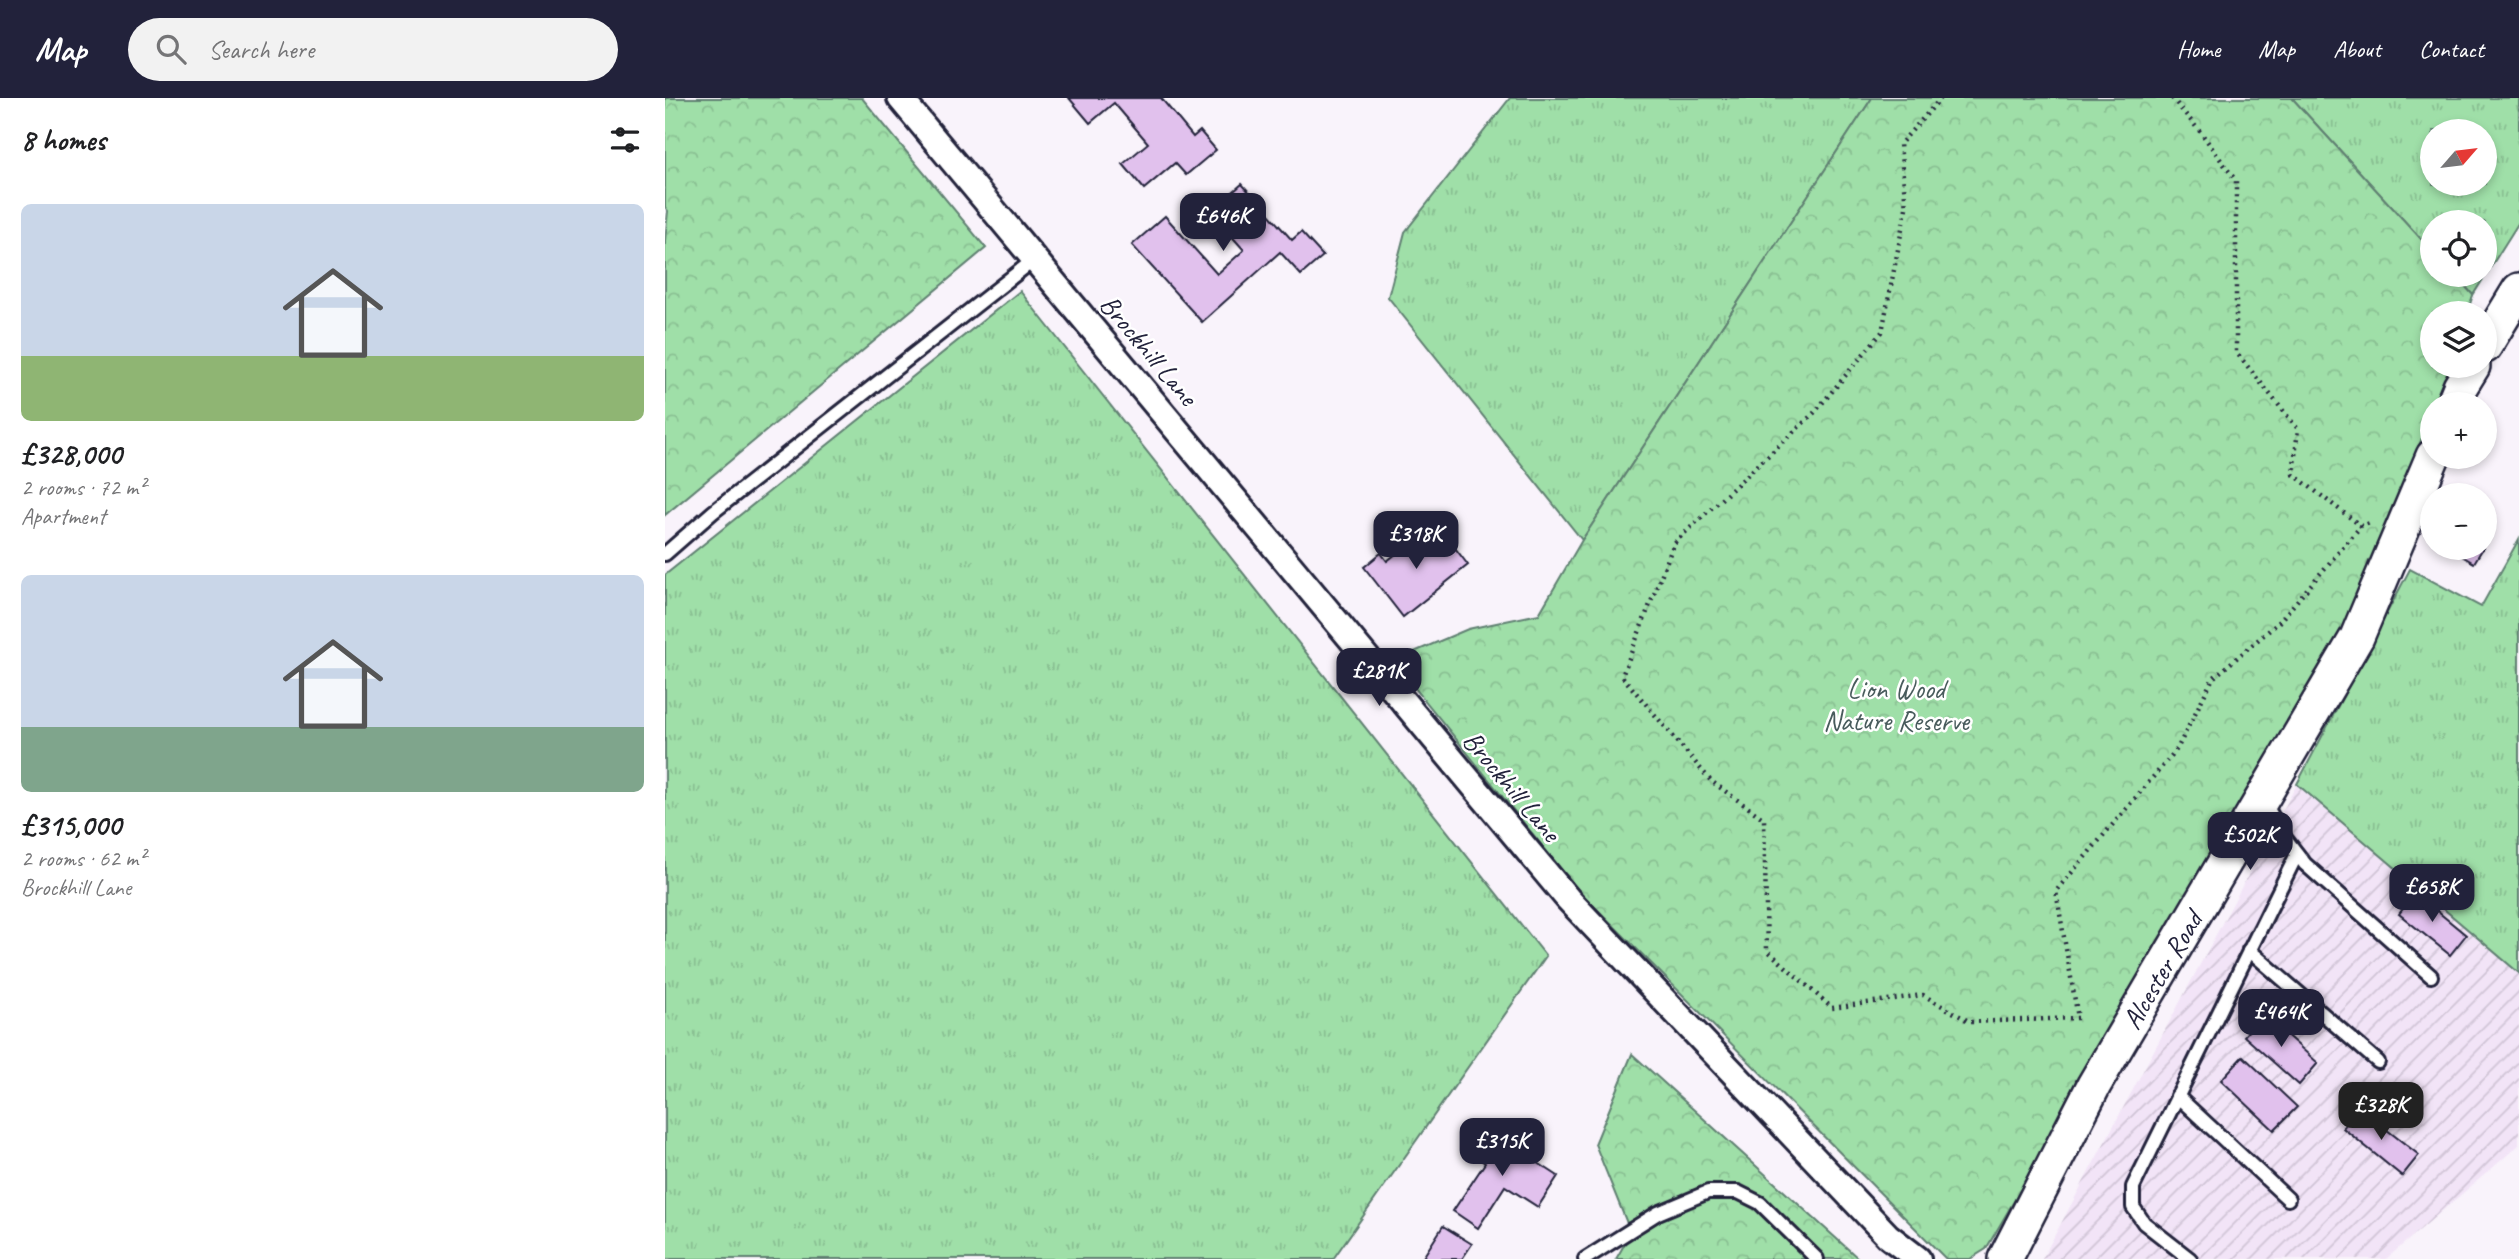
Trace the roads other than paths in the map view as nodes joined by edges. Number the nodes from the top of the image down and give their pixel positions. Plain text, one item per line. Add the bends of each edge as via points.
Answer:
1 (900, 98) edge
2 (1035, 259) junction
3 (2519, 290) edge
4 (2497, 326) edge
5 (2428, 469) edge
6 (665, 554) edge
7 (2263, 797) junction
8 (2297, 854) junction
9 (2249, 950) junction
10 (2431, 976) dead end
11 (2378, 1062) dead end
12 (2177, 1096) junction
13 (2288, 1199) dead end
14 (1584, 1259) edge
15 (1817, 1259) edge
16 (1918, 1259) edge
17 (2005, 1259) edge
18 (2190, 1259) edge

1 - 2 street, Brockhill Lane
2 - 6 lane
2 - 16 street, Brockhill Lane via 1568,900 1888,1236
3 - 4 street
5 - 7 street, Alcester Road via 2357,637
7 - 8 lane
7 - 17 street, Alcester Road via 2094,1085
8 - 9 lane
8 - 10 lane
9 - 11 lane
9 - 12 lane
12 - 13 lane
12 - 18 lane via 2133,1186 2133,1207 2144,1223
14 - 15 lane via 1658,1213 1708,1192 1738,1192 1760,1203

